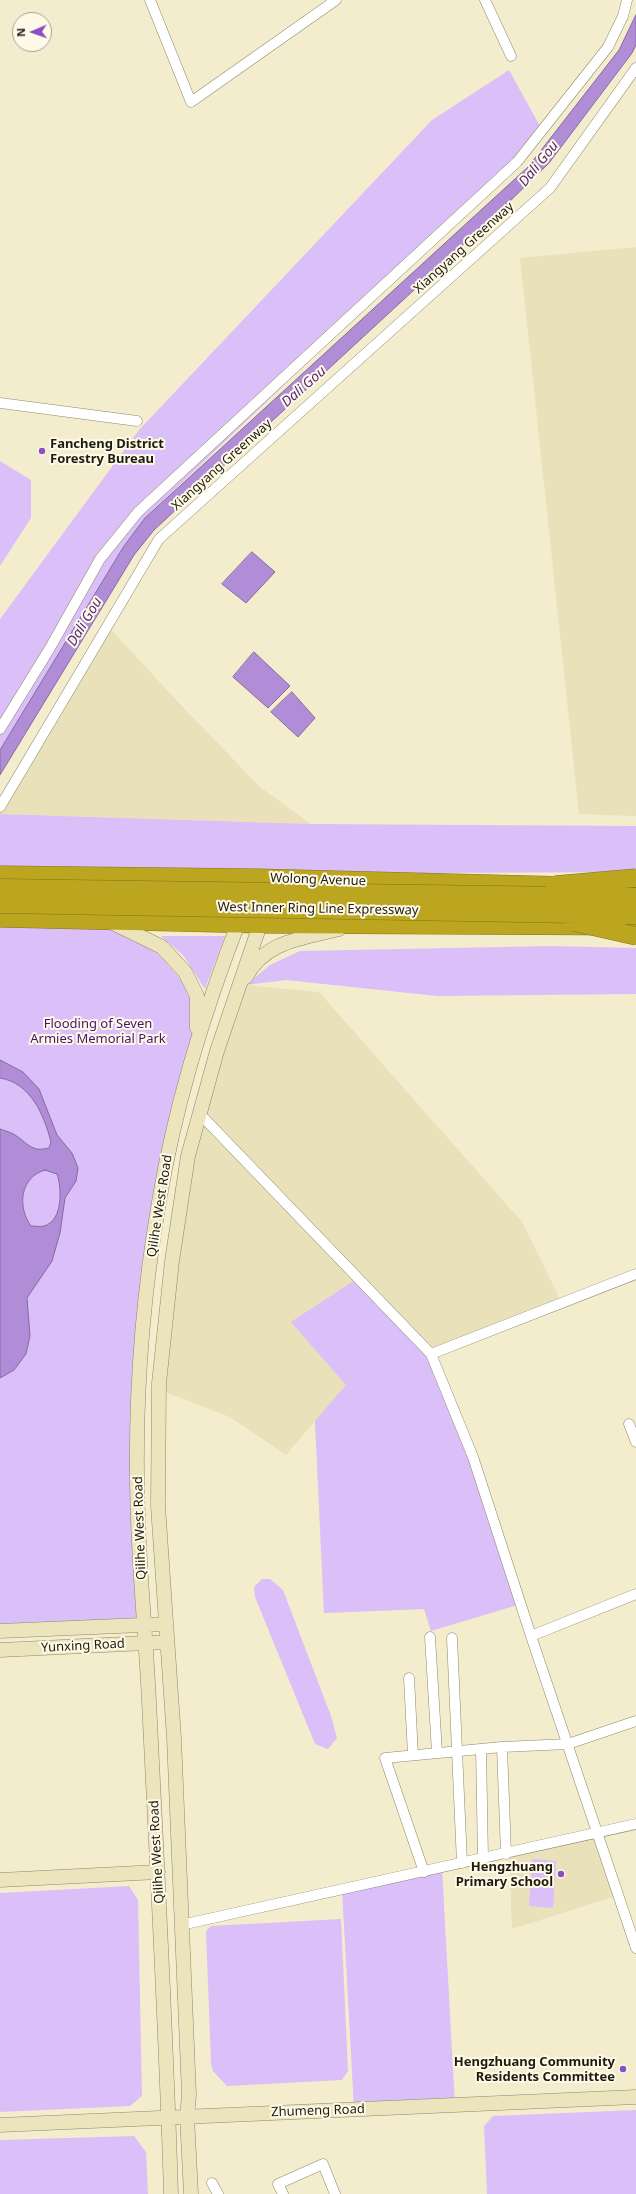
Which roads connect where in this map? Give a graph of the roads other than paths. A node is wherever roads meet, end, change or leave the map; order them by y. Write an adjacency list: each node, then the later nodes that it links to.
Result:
1 (150, 0): 2 (street)
2 (336, 0)
3 (485, 0): 5 (street)
4 (627, 0): 9 (street)
5 (511, 56)
6 (636, 68): 10 (street, Xiangyang Greenway)
7 (0, 403): 8 (street)
8 (136, 421)
9 (0, 729)
10 (0, 807)
11 (0, 875): 12 (highway, Wolong Avenue)
12 (256, 878): 14 (highway, Wolong Avenue); 24 (street, Qilihe West Road)
13 (636, 878): 17 (highway, bridge)
14 (275, 879): 15 (highway, Wolong Avenue); 25 (street, Qilihe West Road)
15 (636, 886)
16 (0, 888): 17 (highway, West Inner Ring Line Expressway, bridge)
17 (470, 894): 18 (highway, West Inner Ring Line Expressway, bridge)
18 (636, 897)
19 (0, 904): 20 (highway, West Inner Ring Line Expressway, bridge)
20 (538, 914): 21 (highway, West Inner Ring Line Expressway, bridge); 28 (highway, bridge)
21 (636, 915)
22 (0, 918): 23 (highway)
23 (107, 920): 24 (highway); 30 (street)
24 (238, 923): 25 (highway); 30 (street, Qilihe West Road)
25 (260, 924): 26 (highway); 29 (street, Qilihe West Road)
26 (356, 924): 27 (highway); 29 (street)
27 (636, 926)
28 (636, 936)
29 (228, 1016): 31 (street, Qilihe West Road)
30 (197, 1042): 37 (street, Qilihe West Road)
31 (199, 1113): 33 (street); 38 (street, Qilihe West Road)
32 (636, 1274): 33 (street)
33 (431, 1354): 41 (street)
34 (629, 1424): 35 (street)
35 (636, 1442)
36 (636, 1594): 41 (street)
37 (144, 1624): 38 (street, Yunxing Road); 39 (street, Yunxing Road); 44 (street, Qilihe West Road)
38 (166, 1624): 43 (street, Qilihe West Road)
39 (0, 1631)
40 (430, 1636): 52 (street)
41 (531, 1636): 48 (street)
42 (452, 1638): 51 (street)
43 (167, 1642): 44 (street, Yunxing Road); 62 (street, Qilihe West Road)
44 (146, 1643): 45 (street, Yunxing Road); 59 (street, Qilihe West Road)
45 (0, 1650)
46 (409, 1678): 53 (street)
47 (636, 1721): 48 (street)
48 (568, 1744): 49 (street); 55 (street)
49 (502, 1747): 50 (street); 56 (street)
50 (481, 1749): 51 (street); 57 (street)
51 (458, 1751): 52 (street); 58 (street)
52 (437, 1753): 53 (street)
53 (413, 1755): 60 (street)
54 (636, 1824): 55 (street)
55 (598, 1832): 56 (street); 63 (street)
56 (506, 1854): 57 (street)
57 (483, 1859): 58 (street)
58 (462, 1863): 60 (street)
59 (158, 1872): 61 (street); 66 (street, Qilihe West Road)
60 (424, 1872): 62 (street)
61 (0, 1880)
62 (181, 1925): 65 (street, Qilihe West Road)
63 (636, 1948)
64 (636, 2097): 65 (street, Zhumeng Road)
65 (187, 2116): 66 (street, Zhumeng Road); 70 (street, Qilihe West Road)
66 (169, 2118): 67 (street, Zhumeng Road); 69 (street, Qilihe West Road)
67 (0, 2125)
68 (212, 2183): 71 (street)
69 (171, 2194)
70 (191, 2194)
71 (218, 2194)
72 (283, 2194): 73 (street)
73 (335, 2194)

